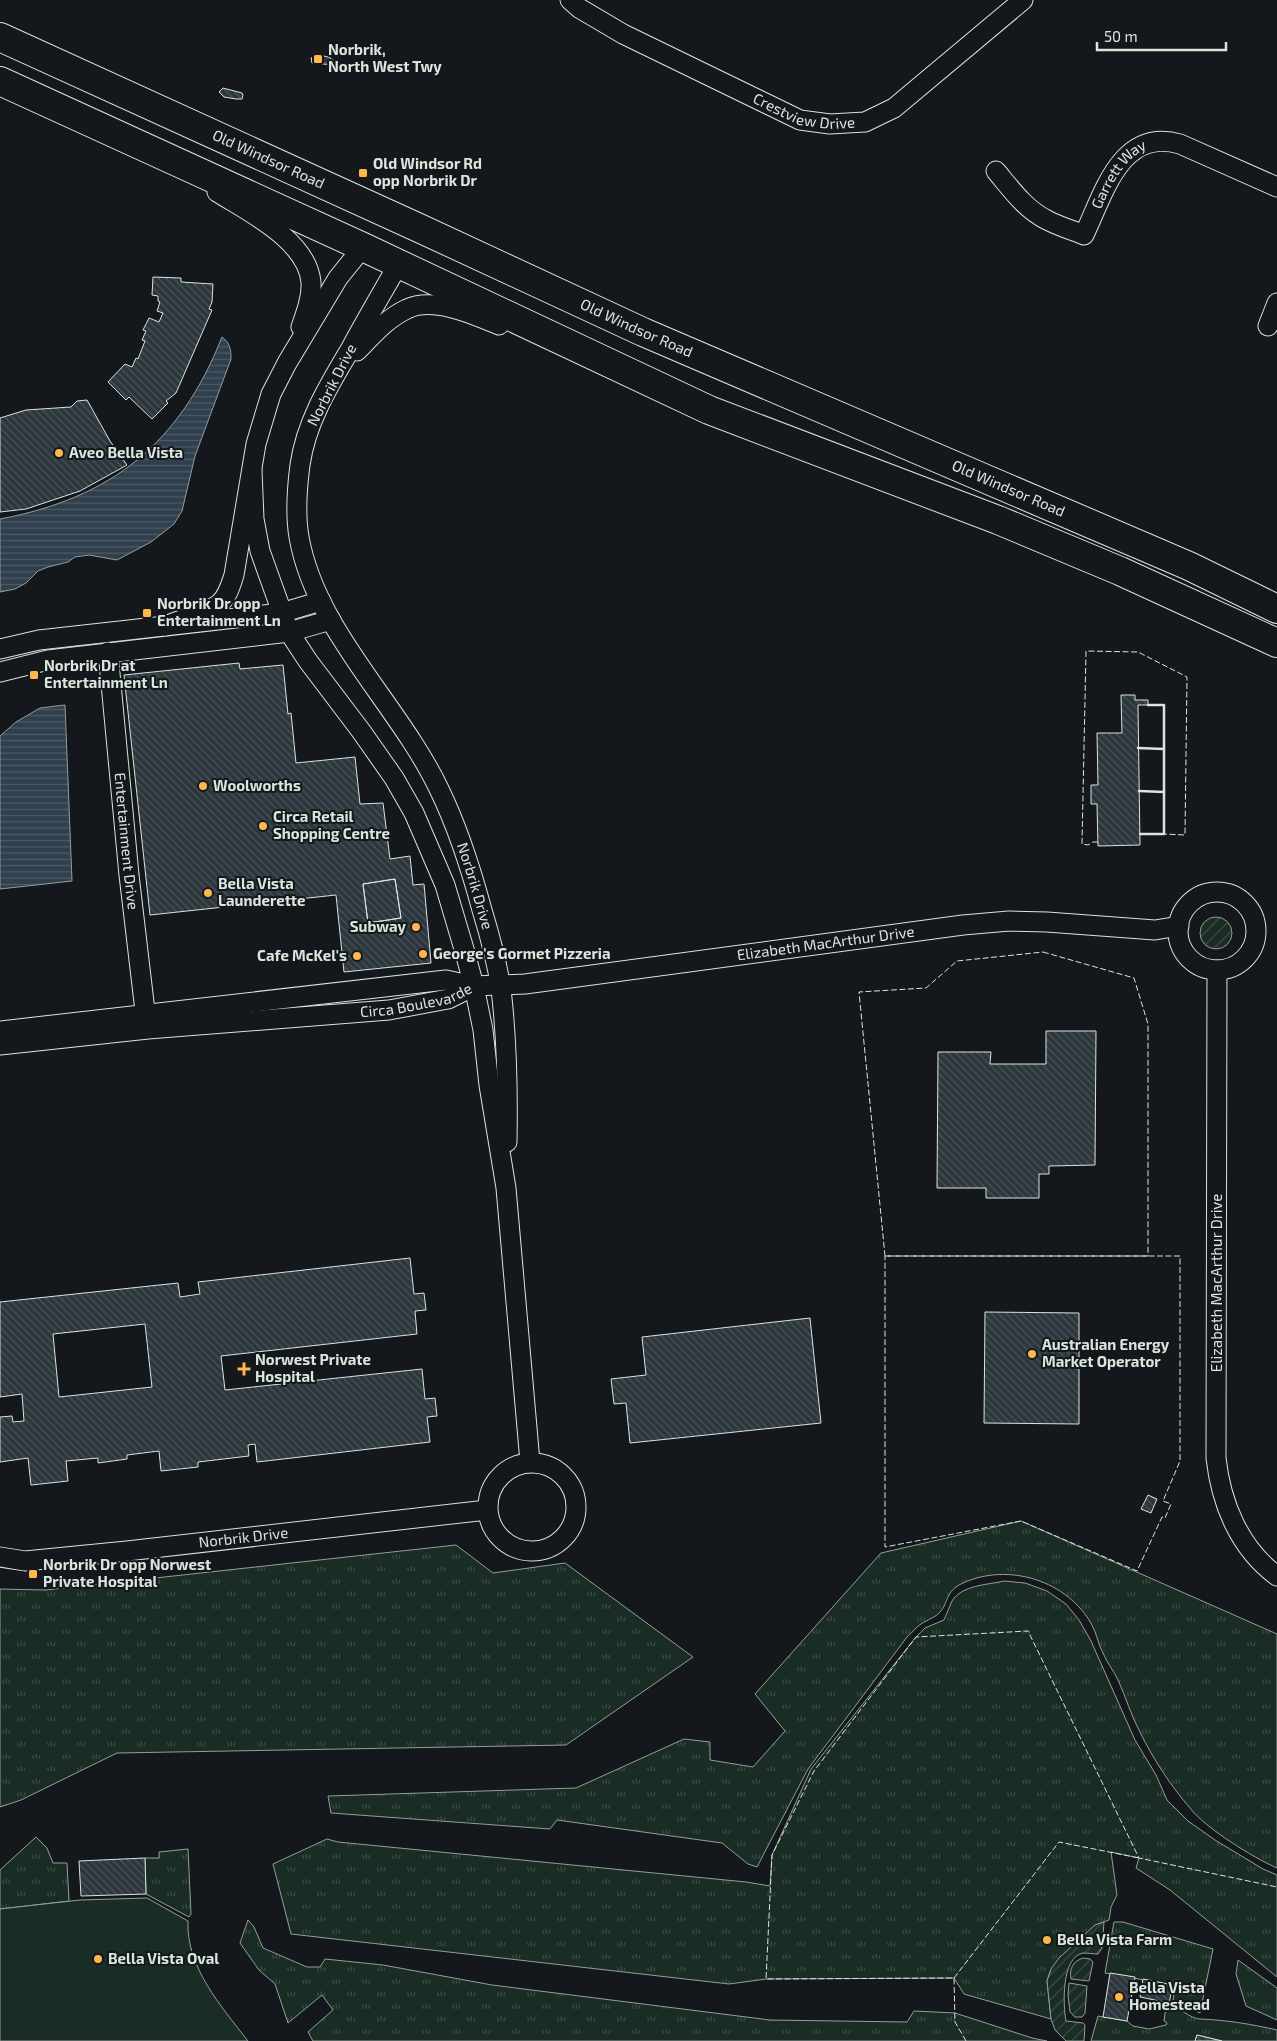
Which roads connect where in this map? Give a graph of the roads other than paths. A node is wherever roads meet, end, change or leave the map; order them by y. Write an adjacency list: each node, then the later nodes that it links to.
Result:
1 (570, 0): 2 (street, Crestview Drive)
2 (1023, 0)
3 (0, 37): 8 (highway, Old Windsor Road)
4 (0, 81): 5 (highway)
5 (143, 147): 9 (highway); 13 (street)
6 (996, 171): 7 (street, Garrett Way)
7 (1277, 187)
8 (419, 228): 9 (highway); 10 (highway); 18 (highway, Old Windsor Road)
9 (363, 247): 10 (highway); 13 (street, Norbrik Drive)
10 (398, 265): 14 (street, Norbrik Drive); 15 (highway)
11 (1277, 303): 12 (street)
12 (1268, 326)
13 (287, 363): 16 (street, Norbrik Drive)
14 (329, 385): 15 (street); 17 (street, Norbrik Drive)
15 (709, 410): 23 (highway)
16 (252, 470): 19 (street, Norbrik Drive); 21 (street, Norbrik Drive)
17 (321, 601): 19 (street, Norbrik Drive); 20 (street, Norbrik Drive)
18 (1277, 609)
19 (281, 613): 21 (street, Norbrik Drive); 22 (street, Norbrik Drive)
20 (331, 620): 22 (street); 30 (street, Norbrik Drive)
21 (166, 626): 24 (street, Norbrik Drive)
22 (289, 632): 25 (street); 29 (street, Norbrik Drive)
23 (1277, 643)
24 (0, 648)
25 (108, 652): 26 (street); 31 (street, Entertainment Drive)
26 (0, 672)
27 (1179, 926): 28 (street); 28 (street); 30 (street, Elizabeth MacArthur Drive)
28 (1217, 970): 38 (street, Elizabeth MacArthur Drive)
29 (474, 986): 30 (street, Elizabeth MacArthur Drive); 31 (street, Circa Boulevarde); 34 (street, Norbrik Drive)
30 (500, 986): 34 (street, Norbrik Drive)
31 (147, 1022): 32 (street, Circa Boulevarde); 33 (street, Circa Boulevarde)
32 (0, 1030)
33 (0, 1045)
34 (506, 1188): 35 (street, Norbrik Drive)
35 (530, 1462): 36 (street); 36 (street)
36 (487, 1510): 37 (street, Norbrik Drive)
37 (0, 1557)
38 (1277, 1576)

